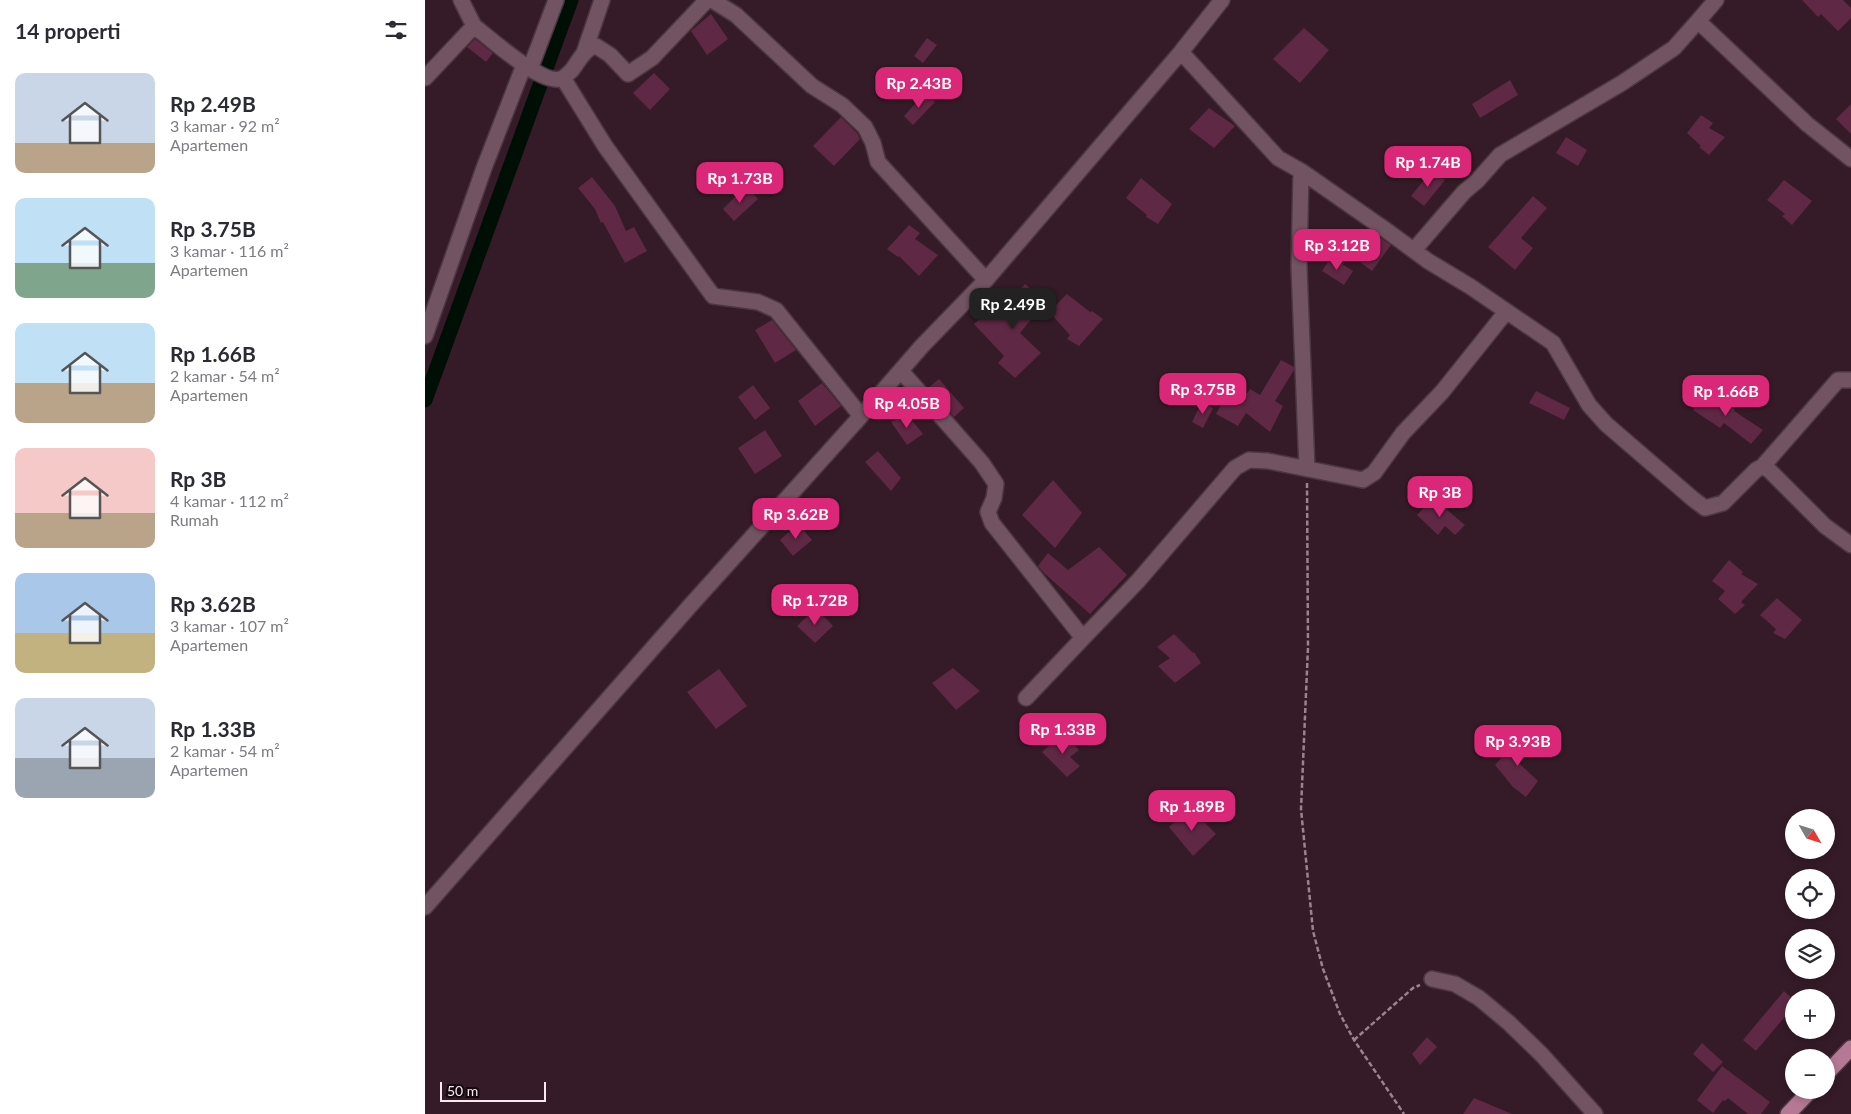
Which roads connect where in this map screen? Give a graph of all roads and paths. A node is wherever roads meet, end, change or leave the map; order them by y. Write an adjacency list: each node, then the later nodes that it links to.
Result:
1 (461, 0): 9 (street)
2 (556, 0): 12 (street)
3 (602, 0): 11 (street)
4 (707, 0): 11 (street)
5 (712, 0): 18 (street)
6 (1222, 0): 10 (street)
7 (1716, 0): 8 (street)
8 (1699, 21): 15 (street); 17 (street)
9 (474, 26): 12 (street); 13 (street)
10 (1181, 52): 16 (street); 18 (street)
11 (584, 53): 14 (street)
12 (529, 69): 14 (street); 20 (street)
13 (425, 78)
14 (559, 79): 23 (street)
15 (1851, 159)
16 (1301, 171): 17 (street); 25 (street)
17 (1414, 250): 19 (street)
18 (986, 280): 21 (street)
19 (1506, 312): 24 (street); 25 (street)
20 (425, 336)
21 (901, 371): 23 (street); 27 (street)
22 (1851, 380): 24 (street)
23 (861, 416): 29 (street)
24 (1763, 466): 26 (street)
25 (1307, 469): 27 (street); 31 (path)
26 (1851, 545)
27 (1083, 638): 28 (street)
28 (1026, 698)
29 (425, 908)
30 (1432, 979): 31 (path); 36 (street)
31 (1354, 1040): 35 (path)
32 (1851, 1048): 33 (main road)
33 (1835, 1065)
34 (1802, 1099): 37 (main road)
35 (1404, 1114)
36 (1595, 1114)
37 (1788, 1114)

